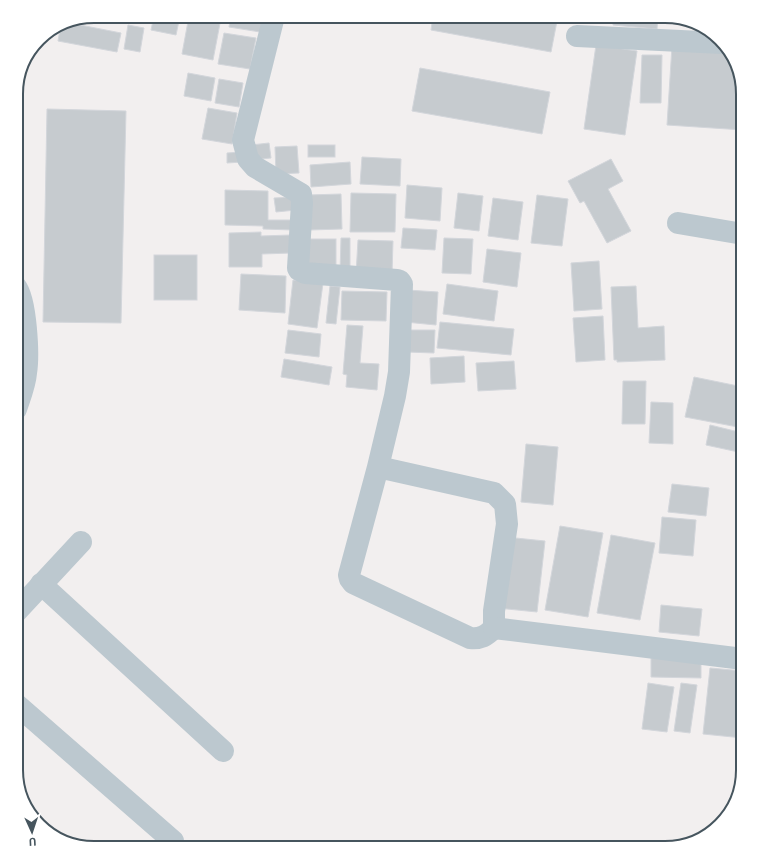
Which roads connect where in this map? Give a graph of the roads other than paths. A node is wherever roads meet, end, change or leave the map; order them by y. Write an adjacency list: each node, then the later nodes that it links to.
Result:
1 (272, 23): 8 (street)
2 (577, 36): 3 (street)
3 (713, 43)
4 (678, 223): 5 (street)
5 (736, 233)
6 (23, 310): 7 (street)
7 (23, 387)
8 (378, 467): 12 (street); 12 (street)
9 (81, 542): 10 (street)
10 (41, 584): 11 (street); 15 (street)
11 (23, 604)
12 (494, 628): 13 (street)
13 (736, 658)
14 (23, 710): 16 (street)
15 (223, 751)
16 (173, 841)

